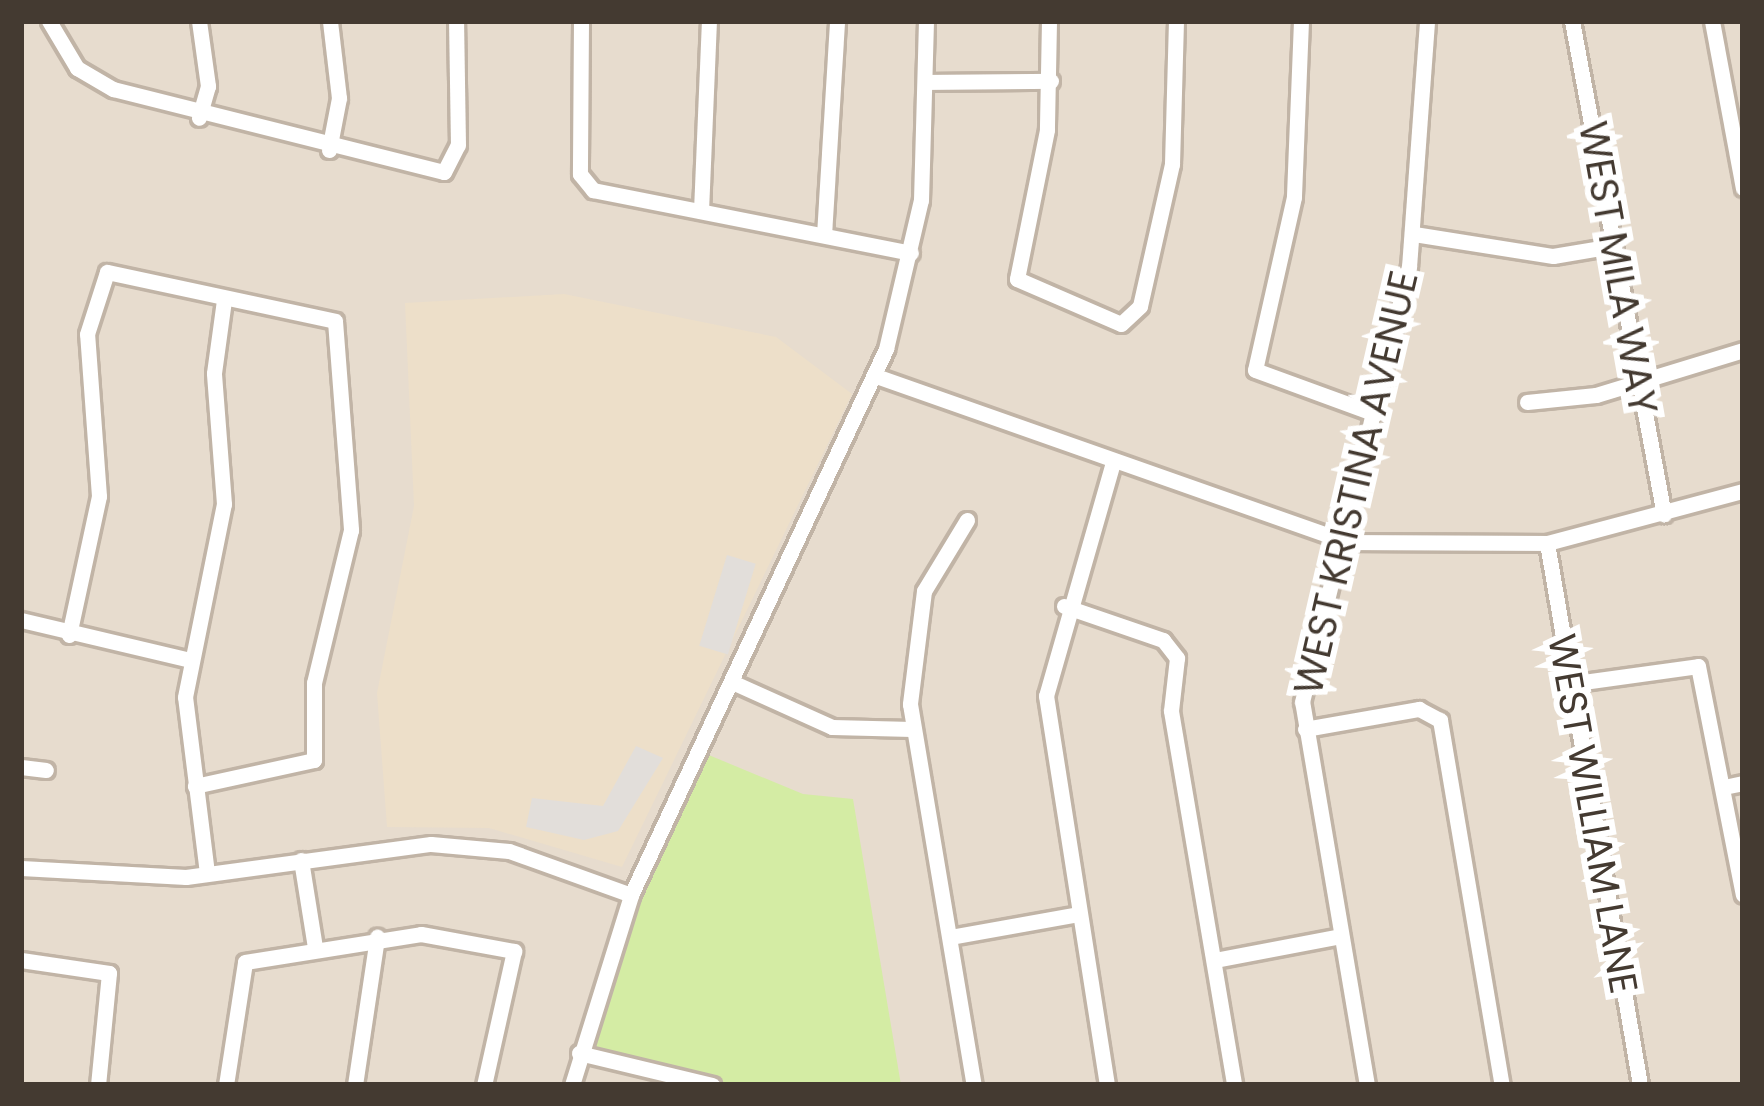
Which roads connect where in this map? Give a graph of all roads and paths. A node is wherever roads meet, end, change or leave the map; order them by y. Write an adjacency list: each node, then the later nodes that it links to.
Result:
1 (49, 21): 17 (street)
2 (199, 21): 17 (street)
3 (330, 21): 18 (street)
4 (456, 21): 18 (street)
5 (581, 21): 20 (street)
6 (709, 21): 20 (street)
7 (837, 21): 22 (street)
8 (926, 21): 16 (street)
9 (1049, 21): 15 (street)
10 (1176, 21): 15 (street)
11 (1301, 21): 30 (street)
12 (1427, 21): 21 (street, WEST KRISTINA AVENUE)
13 (1572, 21): 23 (street, WEST MILA WAY)
14 (1712, 21): 19 (street)
15 (1051, 81): 16 (street)
16 (928, 82): 24 (street)
17 (199, 118): 18 (street)
18 (329, 150)
19 (1743, 188)
20 (701, 211): 22 (street)
21 (1414, 234): 23 (street); 30 (street, WEST KRISTINA AVENUE)
22 (824, 235): 24 (street)
23 (1613, 246): 28 (street, WEST MILA WAY)
24 (911, 253): 27 (street)
25 (224, 300): 39 (street); 40 (street); 48 (street)
26 (1743, 350): 28 (street)
27 (876, 376): 31 (street); 41 (street)
28 (1637, 384): 29 (street); 33 (street, WEST MILA WAY)
29 (1527, 402)
30 (1376, 414): 35 (street, WEST KRISTINA AVENUE)
31 (1114, 462): 35 (street); 37 (street)
32 (1743, 491): 33 (street)
33 (1664, 514): 36 (street)
34 (967, 520): 43 (street)
35 (1347, 542): 36 (street); 44 (street, WEST KRISTINA AVENUE)
36 (1547, 543): 42 (street, WEST WILLIAM LANE)
37 (1064, 606): 55 (street); 61 (street)
38 (21, 620): 39 (street)
39 (69, 634): 40 (street)
40 (190, 660): 48 (street)
41 (732, 682): 43 (street); 53 (street)
42 (1569, 683): 49 (street); 74 (street, WEST WILLIAM LANE)
43 (912, 729): 58 (street)
44 (1305, 730): 56 (street, WEST KRISTINA AVENUE); 73 (street)
45 (21, 767): 46 (street)
46 (46, 770)
47 (1743, 783): 49 (street)
48 (195, 786): 52 (street)
49 (1724, 787): 54 (street)
50 (301, 860): 52 (street); 53 (street); 59 (street)
51 (21, 868): 52 (street)
52 (207, 874)
53 (631, 895): 62 (street)
54 (1743, 895)
55 (1079, 914): 58 (street); 70 (street)
56 (1341, 936): 61 (street); 72 (street, WEST KRISTINA AVENUE)
57 (376, 937): 59 (street); 66 (street); 67 (street)
58 (950, 937): 69 (street)
59 (314, 947): 65 (street)
60 (21, 960): 64 (street)
61 (1215, 960): 71 (street)
62 (579, 1053): 63 (street); 68 (street)
63 (705, 1084)
64 (98, 1085)
65 (226, 1085)
66 (355, 1085)
67 (484, 1085)
68 (572, 1085)
69 (974, 1085)
70 (1107, 1085)
71 (1234, 1085)
72 (1366, 1085)
73 (1502, 1085)
74 (1640, 1085)

